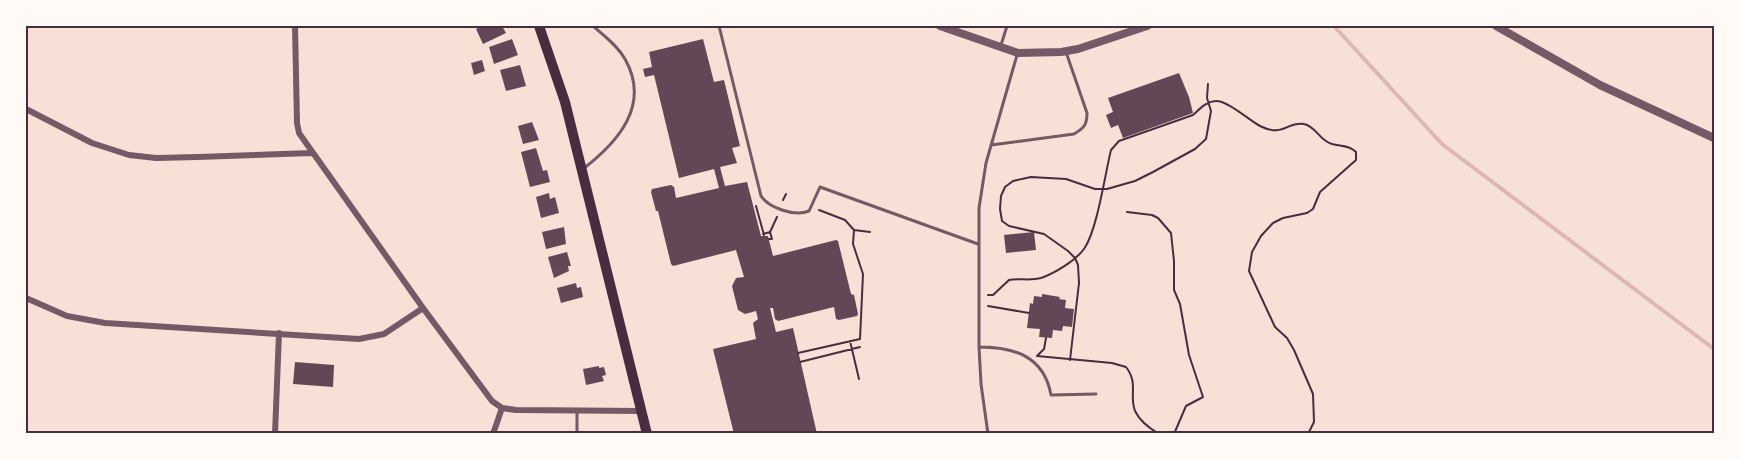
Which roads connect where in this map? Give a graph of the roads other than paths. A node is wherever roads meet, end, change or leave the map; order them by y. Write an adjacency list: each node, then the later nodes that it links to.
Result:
1 (295, 26): 15 (street)
2 (539, 26): 16 (main road)
3 (593, 26): 16 (lane)
4 (719, 26): 17 (lane)
5 (940, 26): 9 (street)
6 (1007, 26): 9 (lane)
7 (1147, 26): 10 (street)
8 (1496, 26): 13 (street)
9 (1000, 47): 11 (street)
10 (1066, 51): 11 (street); 14 (lane)
11 (1018, 53): 14 (lane)
12 (26, 109): 15 (street)
13 (1714, 138)
14 (991, 145): 17 (lane)
15 (312, 153): 19 (street)
16 (582, 170): 25 (main road)
17 (978, 244): 21 (lane)
18 (26, 298): 20 (street)
19 (423, 308): 20 (street); 23 (street)
20 (279, 333): 26 (street)
21 (979, 346): 22 (lane); 30 (lane)
22 (1096, 394)
23 (502, 408): 24 (street); 27 (street)
24 (577, 411): 25 (street); 28 (lane)
25 (642, 411): 29 (main road)
26 (275, 434)
27 (493, 434)
28 (578, 434)
29 (647, 434)
30 (988, 434)

